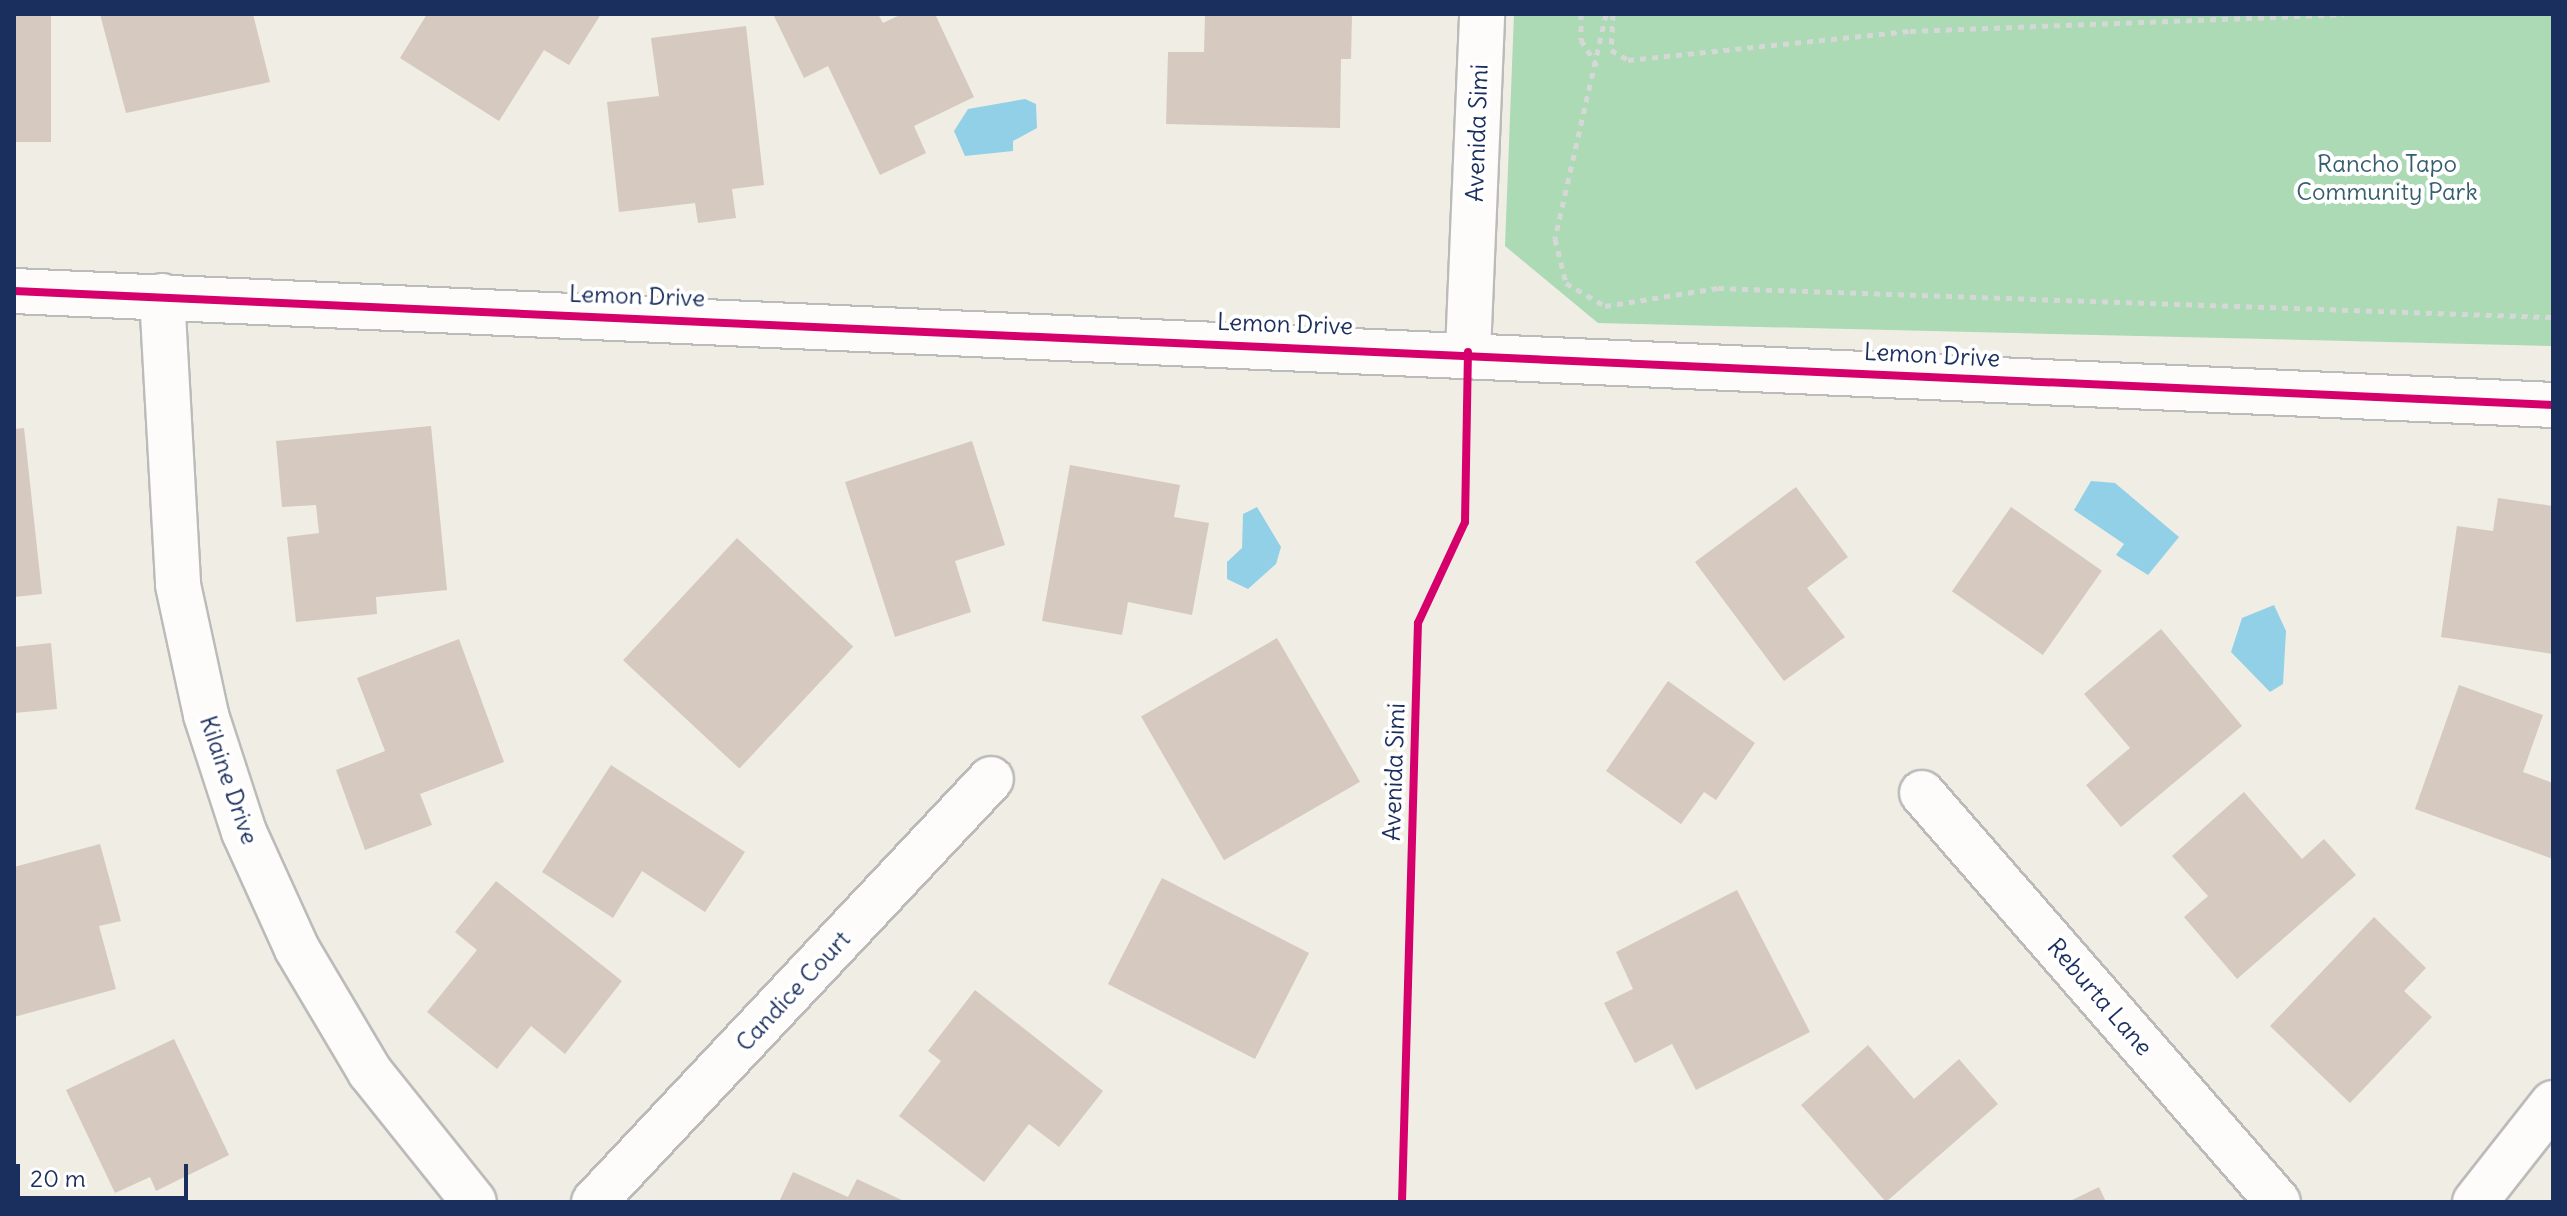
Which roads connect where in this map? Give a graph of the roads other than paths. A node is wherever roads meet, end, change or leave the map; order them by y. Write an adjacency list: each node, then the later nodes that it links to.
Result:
1 (1482, 14): 4 (street, Avenida Simi)
2 (14, 291): 3 (street, Lemon Drive)
3 (162, 296): 4 (street, Lemon Drive); 9 (street, Kilaine Drive)
4 (1468, 352): 5 (street, Lemon Drive)
5 (2553, 405)
6 (991, 779): 10 (street, Candice Court)
7 (1922, 793): 11 (street, Reburta Lane)
8 (2553, 1103): 12 (street)
9 (474, 1202)
10 (594, 1202)
11 (2278, 1202)
12 (2475, 1202)

